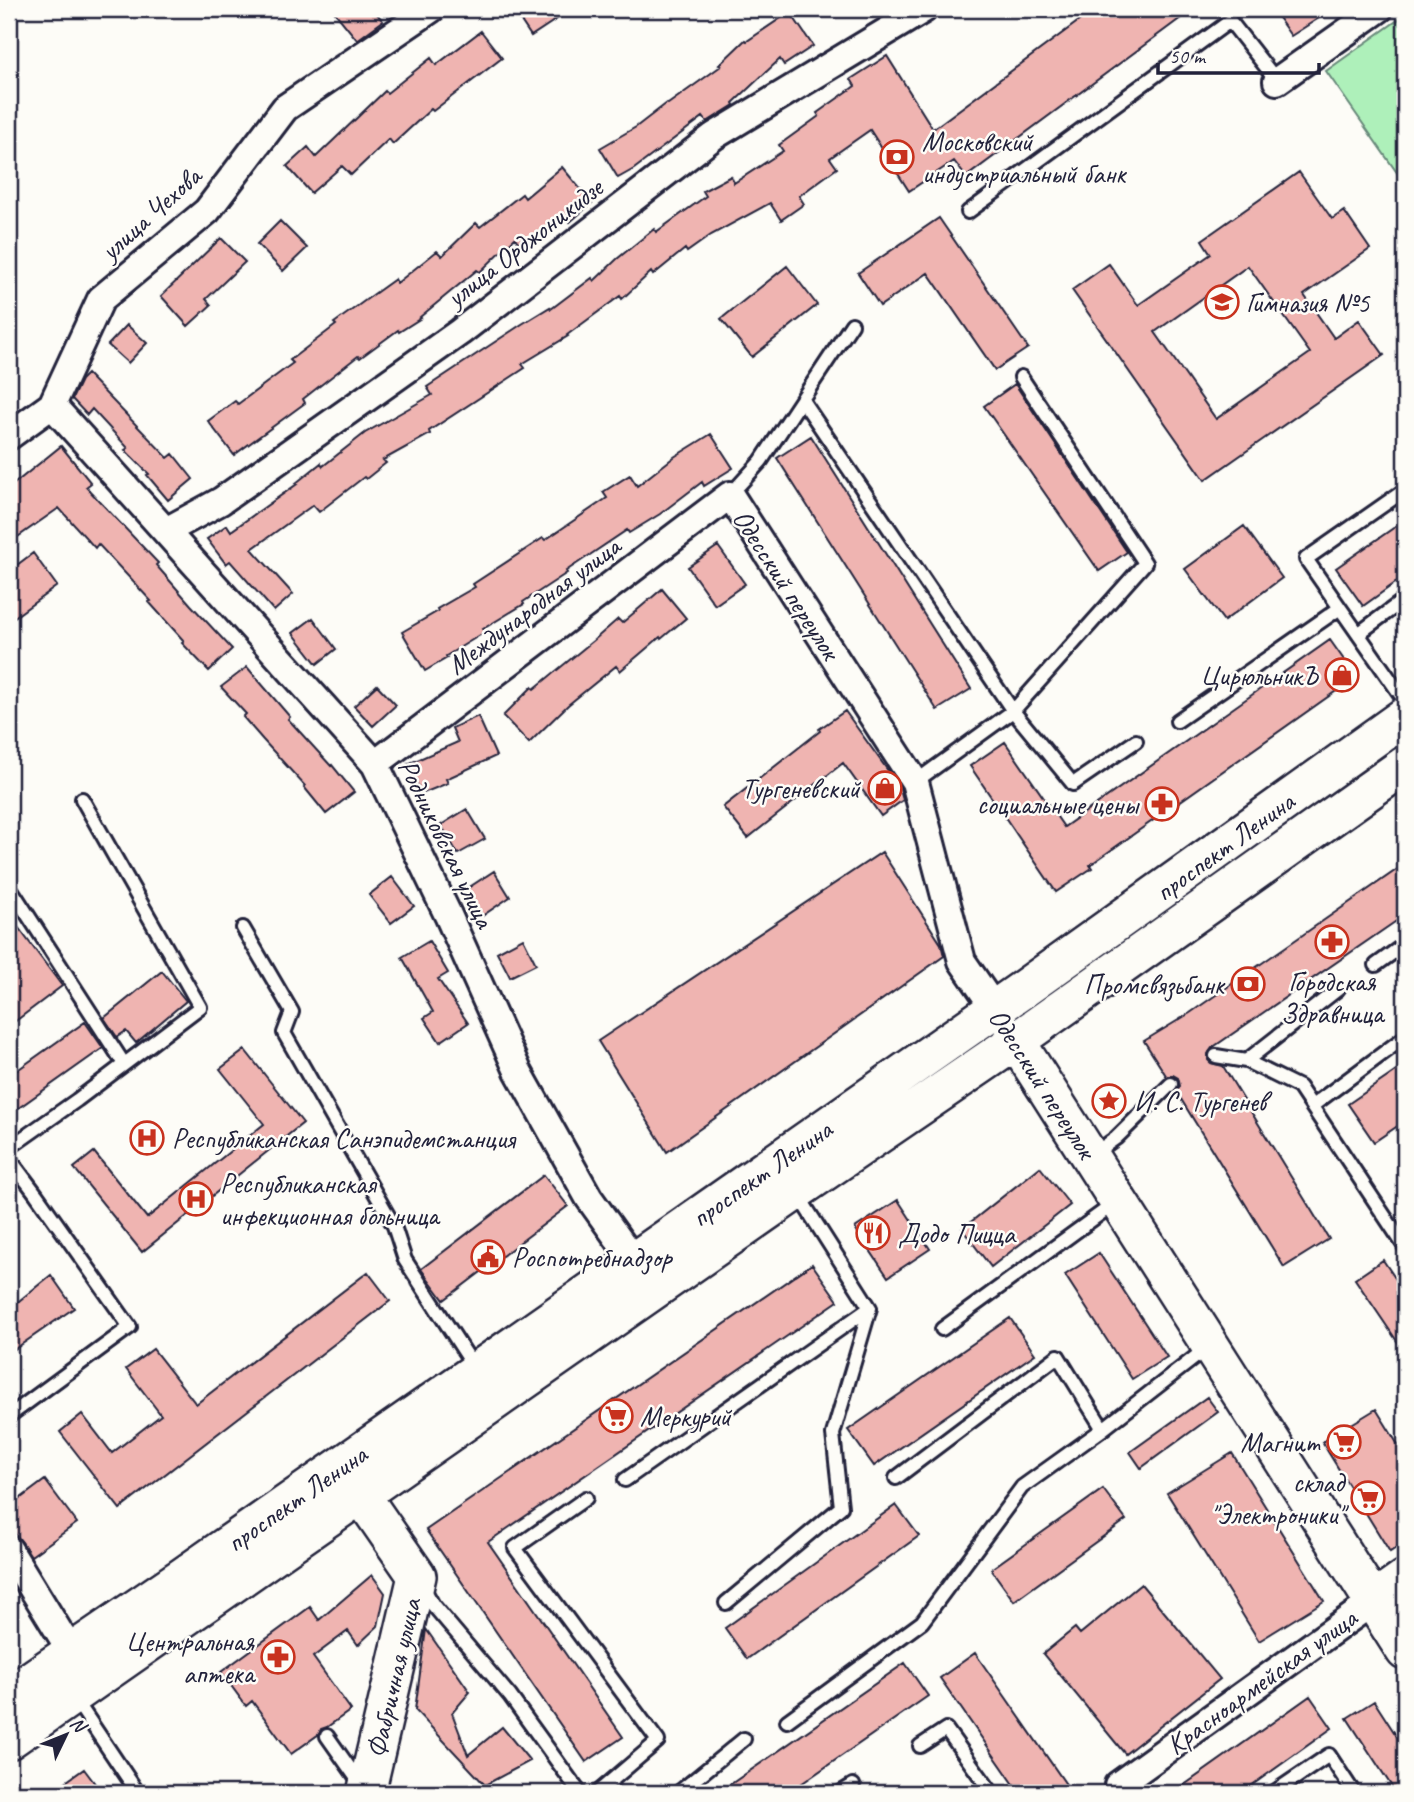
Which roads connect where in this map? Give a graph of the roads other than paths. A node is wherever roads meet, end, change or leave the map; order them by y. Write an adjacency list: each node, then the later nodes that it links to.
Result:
1 (431, 9): 9 (street, улица Чехова)
2 (924, 9): 13 (street, улица Орджоникидзе)
3 (1379, 9): 4 (street)
4 (1277, 81): 5 (lane)
5 (968, 212)
6 (852, 324): 8 (lane)
7 (1021, 377): 18 (lane)
8 (802, 400): 12 (lane); 18 (lane)
9 (52, 405): 10 (street, улица Чехова); 13 (street, Родниковская улица)
10 (9, 436)
11 (1405, 490): 15 (lane)
12 (730, 495): 22 (street, Международная улица); 24 (street, Одесский переулок)
13 (166, 531): 22 (street, Родниковская улица)
14 (1405, 599): 16 (lane)
15 (1340, 608): 16 (lane); 20 (lane)
16 (1358, 634): 17 (lane)
17 (1405, 701)
18 (1013, 711): 21 (lane); 24 (lane)
19 (1405, 716): 31 (main road, проспект Ленина)
20 (1177, 721)
21 (1136, 741)
22 (375, 764): 45 (street, Родниковская улица)
23 (1405, 765): 33 (main road, проспект Ленина)
24 (915, 782): 31 (street, Одесский переулок)
25 (82, 799): 36 (lane)
26 (9, 886): 36 (lane)
27 (243, 928): 49 (lane)
28 (1405, 944): 29 (lane)
29 (1376, 965)
30 (1338, 989): 35 (lane)
31 (994, 1009): 33 (street, Одесский переулок); 45 (main road, проспект Ленина)
32 (1405, 1037): 38 (lane)
33 (1016, 1041): 40 (main road, Одесский переулок); 42 (main road, проспект Ленина)
34 (1216, 1056): 35 (lane)
35 (1246, 1062): 38 (lane)
36 (124, 1064): 39 (lane)
37 (1171, 1083): 40 (lane)
38 (1312, 1106): 44 (lane)
39 (9, 1148)
40 (1090, 1156): 43 (main road, Одесский переулок)
41 (9, 1158): 50 (lane)
42 (796, 1191): 46 (lane); 54 (main road, проспект Ленина)
43 (1118, 1201): 47 (lane); 48 (main road, Одесский переулок)
44 (1405, 1247)
45 (634, 1261): 49 (main road, проспект Ленина)
46 (870, 1308): 53 (lane); 60 (lane)
47 (942, 1329)
48 (1210, 1346): 51 (lane); 59 (main road, Одесский переулок)
49 (477, 1371): 62 (main road, проспект Ленина)
50 (9, 1416)
51 (1103, 1429): 52 (lane); 65 (lane)
52 (896, 1478)
53 (625, 1480)
54 (361, 1495): 57 (main road, Фабричная улица); 64 (main road, проспект Ленина)
55 (586, 1498): 75 (lane)
56 (9, 1550): 62 (street)
57 (417, 1576): 73 (main road, Фабричная улица); 74 (lane)
58 (1405, 1579): 59 (main road, Красноармейская улица)
59 (1374, 1601): 61 (main road, Одесский переулок); 71 (street, Красноармейская улица)
60 (726, 1603)
61 (1405, 1651)
62 (72, 1653): 63 (main road, проспект Ленина)
63 (9, 1695)
64 (73, 1696): 68 (main road, проспект Ленина); 72 (lane)
65 (787, 1721)
66 (327, 1736): 73 (lane)
67 (744, 1739): 76 (lane)
68 (9, 1740)
69 (920, 1746): 78 (lane)
70 (853, 1784): 77 (lane)
71 (1119, 1789)
72 (137, 1793)
73 (366, 1793)
74 (580, 1793)
75 (597, 1793)
76 (678, 1793)
77 (840, 1793)
78 (992, 1793)
79 (1273, 1793): 80 (lane)
80 (1354, 1793)

